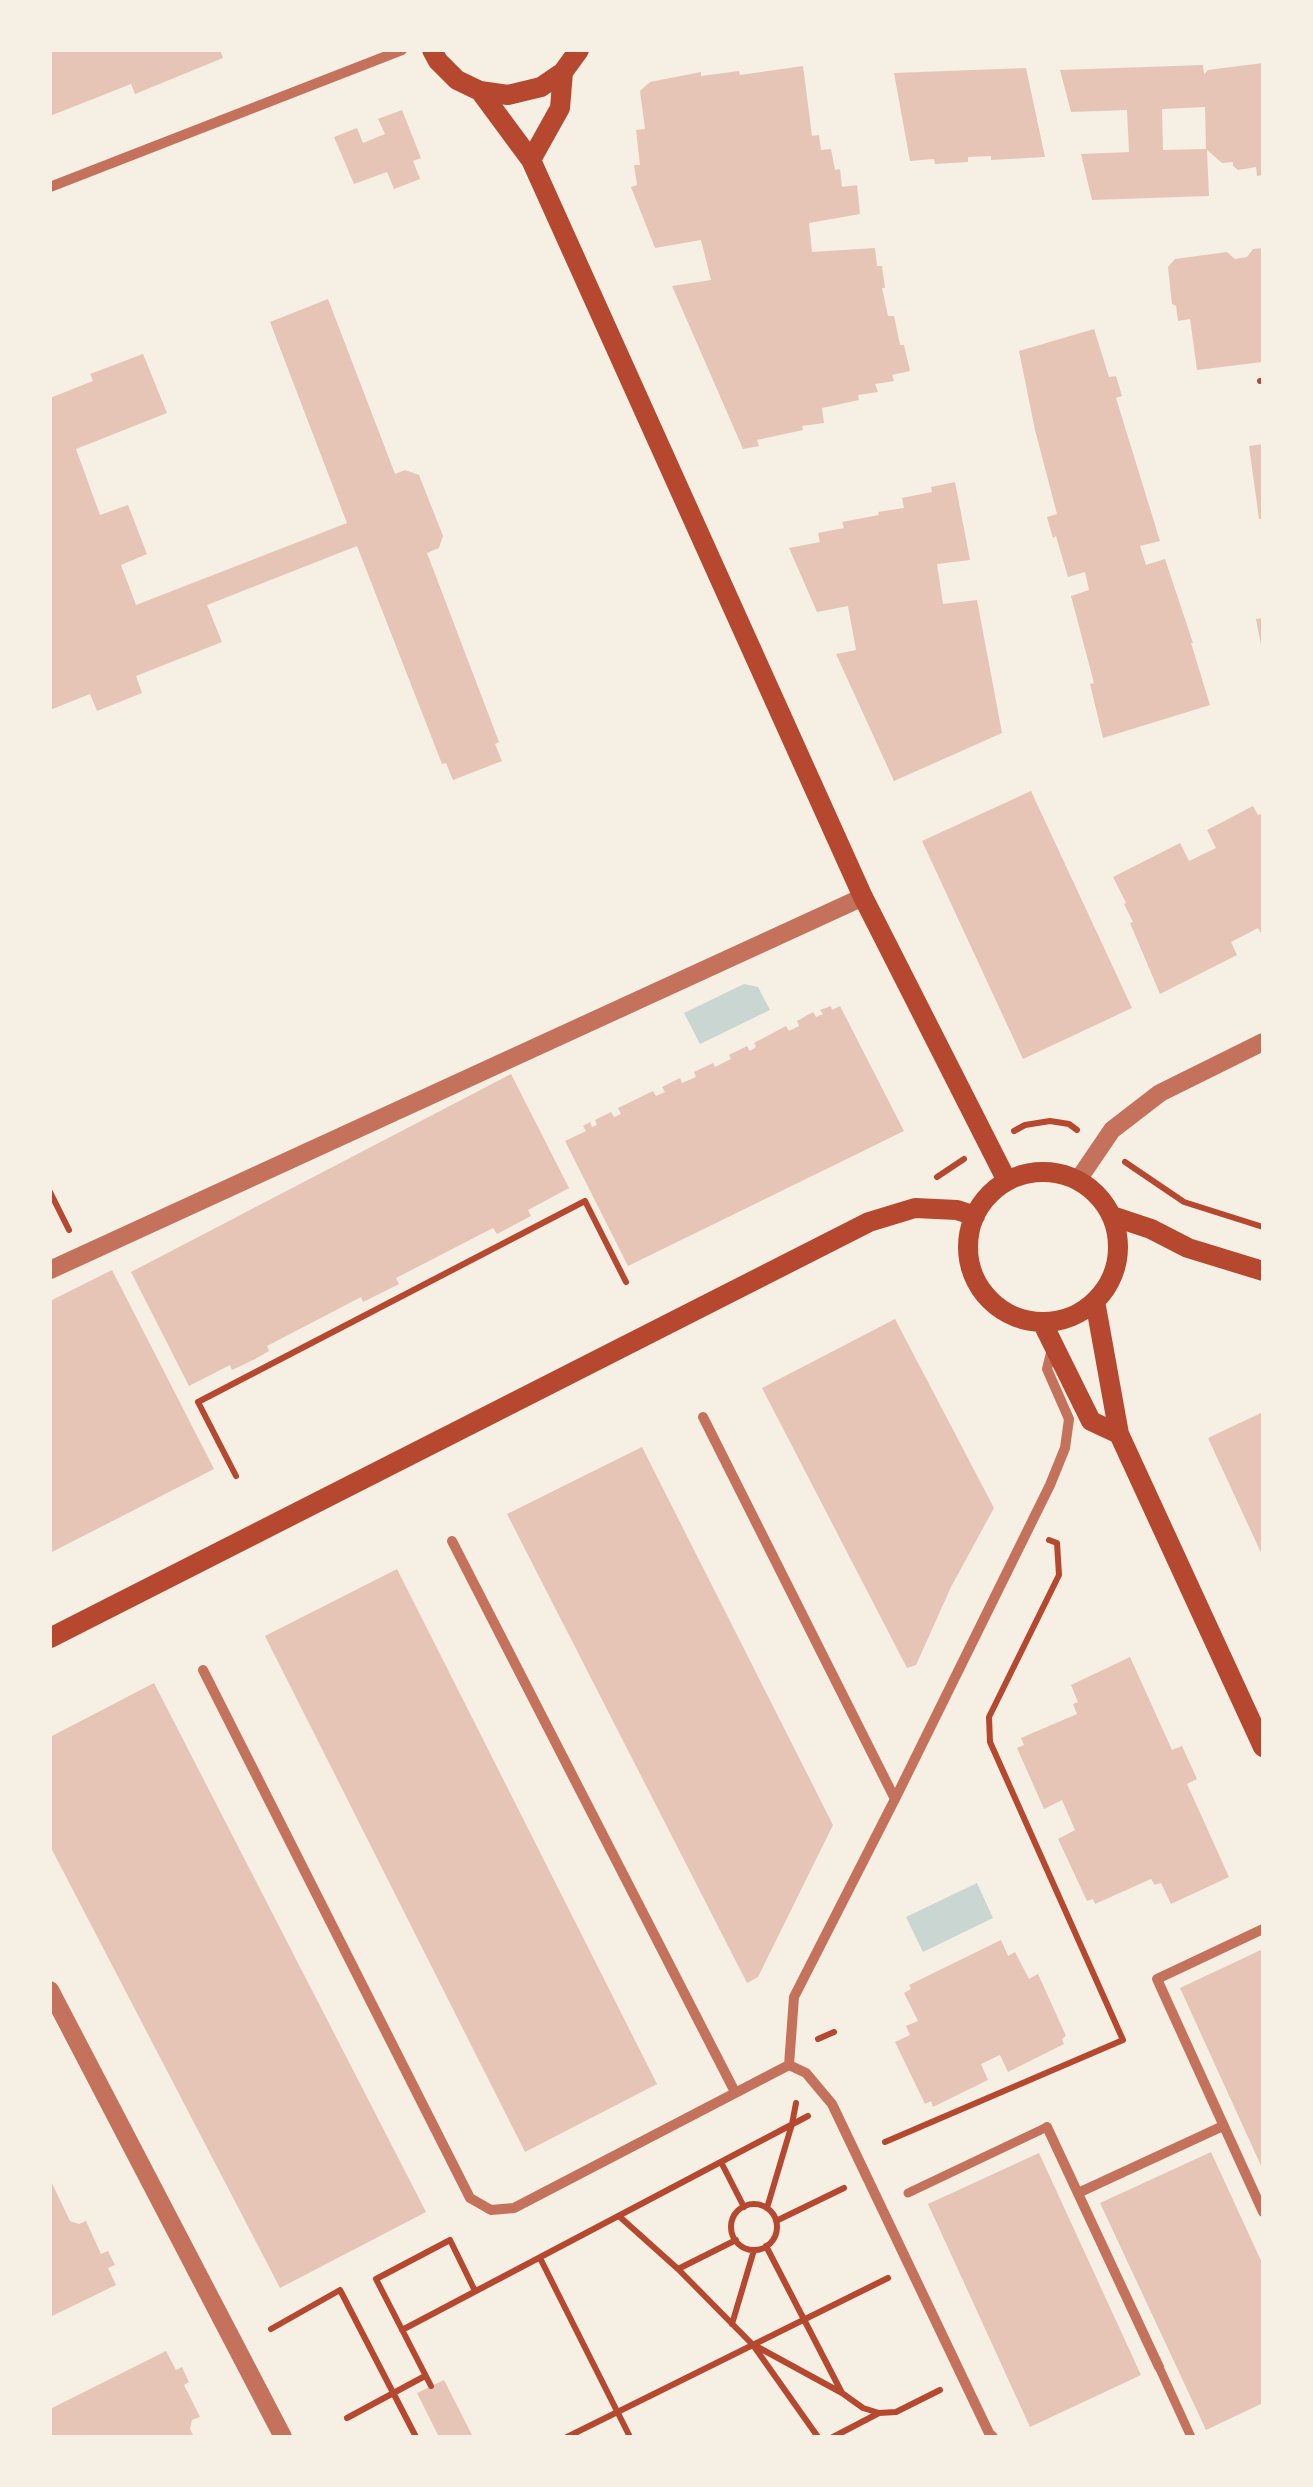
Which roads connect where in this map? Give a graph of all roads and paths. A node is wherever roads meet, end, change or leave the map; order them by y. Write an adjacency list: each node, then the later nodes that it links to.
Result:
1 (402, 50): 7 (street)
2 (432, 50): 5 (main road)
3 (580, 51): 4 (main road)
4 (564, 72): 5 (main road); 6 (main road)
5 (480, 91): 6 (main road)
6 (531, 160): 8 (main road)
7 (50, 187)
8 (863, 897): 14 (main road); 20 (street)
9 (1263, 1042): 13 (street)
10 (1069, 1124): 11 (path)
11 (1013, 1131)
12 (1143, 1174): 18 (path)
13 (1078, 1180): 14 (main road); 17 (main road)
14 (1007, 1181): 16 (main road)
15 (50, 1192): 19 (path)
16 (975, 1216): 24 (main road); 31 (main road)
17 (1112, 1216): 21 (main road); 23 (main road)
18 (1263, 1227)
19 (73, 1240)
20 (50, 1270)
21 (1263, 1271)
22 (626, 1282): 28 (path)
23 (1094, 1302): 24 (main road); 27 (main road)
24 (1042, 1322): 25 (main road)
25 (1053, 1344): 27 (main road); 34 (street)
26 (703, 1416): 34 (street)
27 (1118, 1434): 33 (main road)
28 (236, 1476)
29 (1042, 1538): 45 (path)
30 (452, 1540): 40 (street)
31 (50, 1638)
32 (203, 1670): 40 (street)
33 (1263, 1747)
34 (895, 1799): 39 (street)
35 (1263, 1928): 43 (street)
36 (50, 1990): 76 (street)
37 (834, 2032): 38 (path)
38 (817, 2039)
39 (790, 2064): 40 (street); 82 (street)
40 (735, 2092)
41 (796, 2102): 42 (path)
42 (792, 2124): 46 (path); 52 (path)
43 (1224, 2126): 48 (street); 50 (street)
44 (1047, 2127): 48 (street); 49 (street)
45 (884, 2142)
46 (721, 2162): 51 (path); 53 (path)
47 (850, 2186): 54 (path)
48 (1078, 2192): 67 (street)
49 (908, 2193)
50 (1261, 2204)
51 (744, 2207): 52 (path); 55 (path)
52 (767, 2208): 54 (path)
53 (620, 2216): 58 (path); 59 (path)
54 (776, 2221): 56 (path)
55 (736, 2240): 57 (path); 59 (path)
56 (766, 2246): 57 (path); 62 (path)
57 (754, 2250): 63 (path)
58 (540, 2258): 61 (path); 73 (path)
59 (678, 2269): 63 (path)
60 (894, 2275): 62 (path)
61 (476, 2292): 65 (path); 65 (path)
62 (804, 2320): 66 (path); 72 (path)
63 (732, 2324): 66 (path)
64 (271, 2329): 71 (path)
65 (402, 2330): 68 (path)
66 (753, 2345): 72 (path); 73 (path); 80 (path)
67 (1159, 2367): 83 (street)
68 (426, 2376): 69 (path); 71 (path)
69 (431, 2386)
70 (946, 2388): 74 (path)
71 (394, 2393): 75 (path); 77 (path)
72 (842, 2393): 74 (path)
73 (618, 2412): 78 (path); 79 (path)
74 (879, 2413): 81 (path)
75 (347, 2418)
76 (283, 2437)
77 (416, 2437)
78 (567, 2437)
79 (630, 2437)
80 (818, 2437)
81 (832, 2437)
82 (993, 2437)
83 (1191, 2437)

